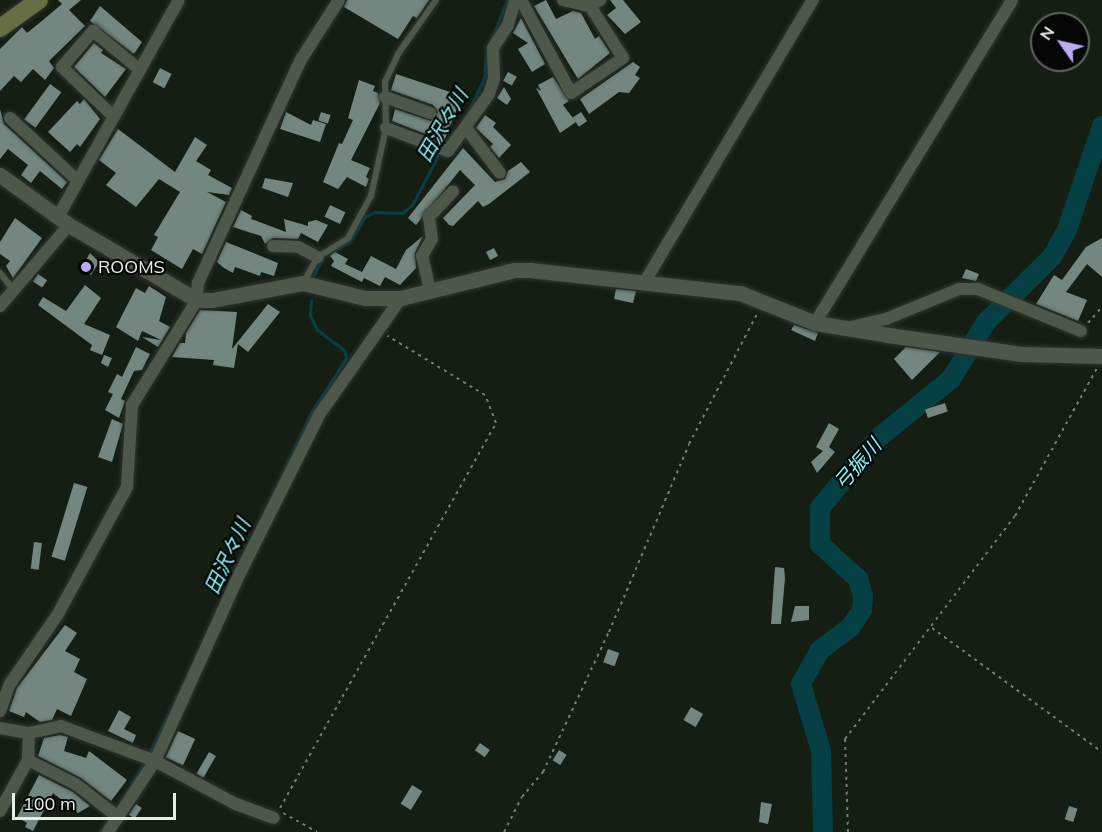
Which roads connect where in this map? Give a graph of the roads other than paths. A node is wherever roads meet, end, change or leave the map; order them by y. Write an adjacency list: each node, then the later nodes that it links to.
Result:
1 (39, 0): 11 (main road)
2 (179, 0): 12 (street)
3 (339, 0): 32 (street)
4 (436, 0): 13 (lane)
5 (515, 0): 18 (street)
6 (521, 0): 10 (street)
7 (563, 0): 10 (street)
8 (813, 0): 28 (street)
9 (1012, 0): 34 (street)
10 (595, 3)
11 (0, 28)
12 (140, 70): 15 (street); 15 (street)
13 (385, 97): 14 (street); 17 (lane)
14 (430, 113)
15 (114, 117): 21 (street)
16 (10, 118): 21 (street)
17 (386, 128): 18 (street); 25 (lane)
18 (466, 128): 19 (street)
19 (500, 173)
20 (0, 176): 23 (street)
21 (77, 180): 23 (street)
22 (453, 191): 30 (street)
23 (64, 221): 29 (street); 32 (street)
24 (273, 246): 25 (street)
25 (318, 257): 27 (lane)
26 (0, 273): 29 (lane)
27 (303, 283): 31 (street); 32 (street)
28 (644, 283): 30 (street); 34 (street)
29 (14, 290): 33 (street)
30 (430, 290): 31 (street)
31 (400, 297): 42 (street)
32 (196, 300): 38 (street)
33 (0, 306)
34 (814, 323): 35 (street)
35 (848, 328): 36 (street); 37 (street)
36 (1081, 331)
37 (1102, 357)
38 (0, 711)
39 (0, 728): 40 (street)
40 (29, 734): 41 (street); 42 (street)
41 (28, 760): 43 (street); 44 (street)
42 (154, 761): 44 (street); 45 (street)
43 (0, 811)
44 (114, 814): 46 (street)
45 (274, 818)
46 (108, 832)

